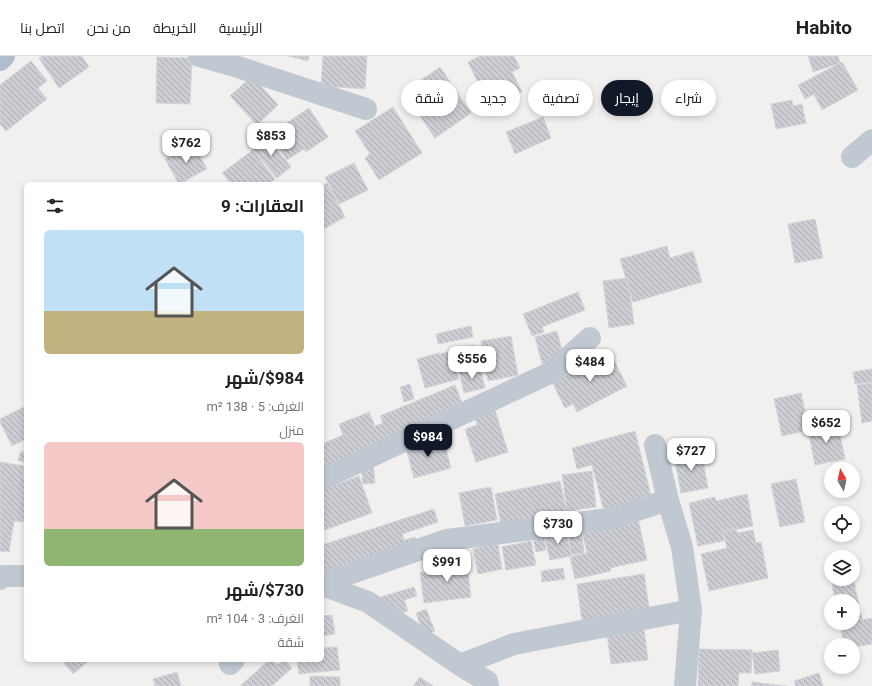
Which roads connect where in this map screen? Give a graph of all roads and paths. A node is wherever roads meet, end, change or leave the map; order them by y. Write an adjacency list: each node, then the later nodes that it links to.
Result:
1 (4, 56): 3 (main road)
2 (199, 56): 4 (street)
3 (0, 60)
4 (366, 109)
5 (872, 140): 6 (street)
6 (852, 157)
7 (590, 338): 9 (street)
8 (655, 445): 10 (street)
9 (324, 478)
10 (668, 500): 13 (street); 15 (street)
11 (24, 576): 12 (street)
12 (0, 578)
13 (324, 583)
14 (324, 585): 16 (street)
15 (691, 610): 16 (street); 18 (street)
16 (460, 665): 17 (street)
17 (488, 686)
18 (685, 686)

